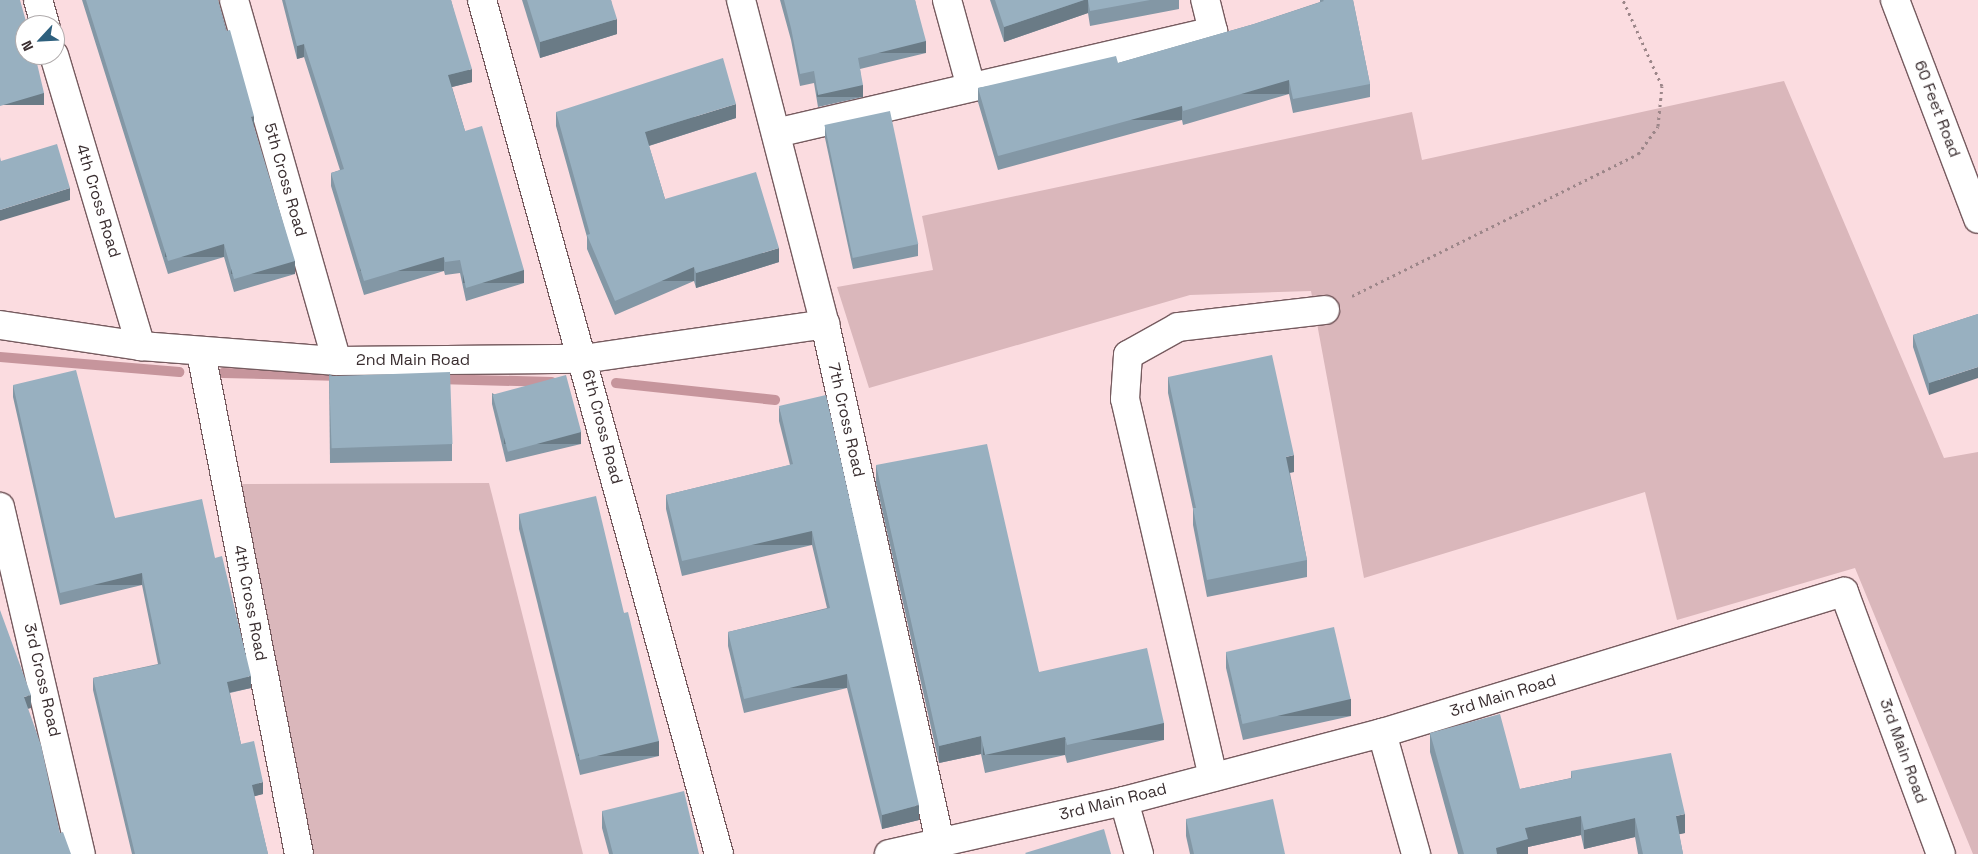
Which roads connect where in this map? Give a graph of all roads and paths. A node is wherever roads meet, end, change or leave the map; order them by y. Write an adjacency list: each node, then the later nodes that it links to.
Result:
1 (38, 0): 9 (street)
2 (234, 0): 20 (street, 5th Cross Road)
3 (482, 0): 19 (street, 6th Cross Road)
4 (740, 0): 12 (street, 7th Cross Road)
5 (947, 0): 11 (street)
6 (1205, 0): 11 (street)
7 (1623, 0): 14 (path)
8 (1895, 0): 13 (street, 60 Feet Road)
9 (42, 15)
10 (57, 65): 17 (street, 4th Cross Road)
11 (971, 88): 12 (street)
12 (776, 133): 15 (street, 7th Cross Road)
13 (1978, 218)
14 (1325, 310): 23 (street)
15 (825, 324): 19 (street, 2nd Main Road); 25 (street, 7th Cross Road)
16 (0, 325): 17 (street, 2nd Main Road)
17 (141, 346): 18 (street, 2nd Main Road)
18 (201, 353): 20 (street, 2nd Main Road); 27 (street, 4th Cross Road)
19 (584, 359): 20 (street, 2nd Main Road); 28 (street, 6th Cross Road)
20 (337, 360)
21 (0, 507): 26 (street, 3rd Cross Road)
22 (1382, 733): 23 (street, 3rd Main Road); 31 (street); 32 (street, 3rd Main Road)
23 (1213, 777): 24 (street, 3rd Main Road)
24 (1124, 801): 25 (street, 3rd Main Road); 30 (street)
25 (940, 842): 29 (street, 3rd Main Road)
26 (81, 854)
27 (299, 854)
28 (719, 854)
29 (889, 854)
30 (1139, 854)
31 (1416, 854)
32 (1941, 854)

